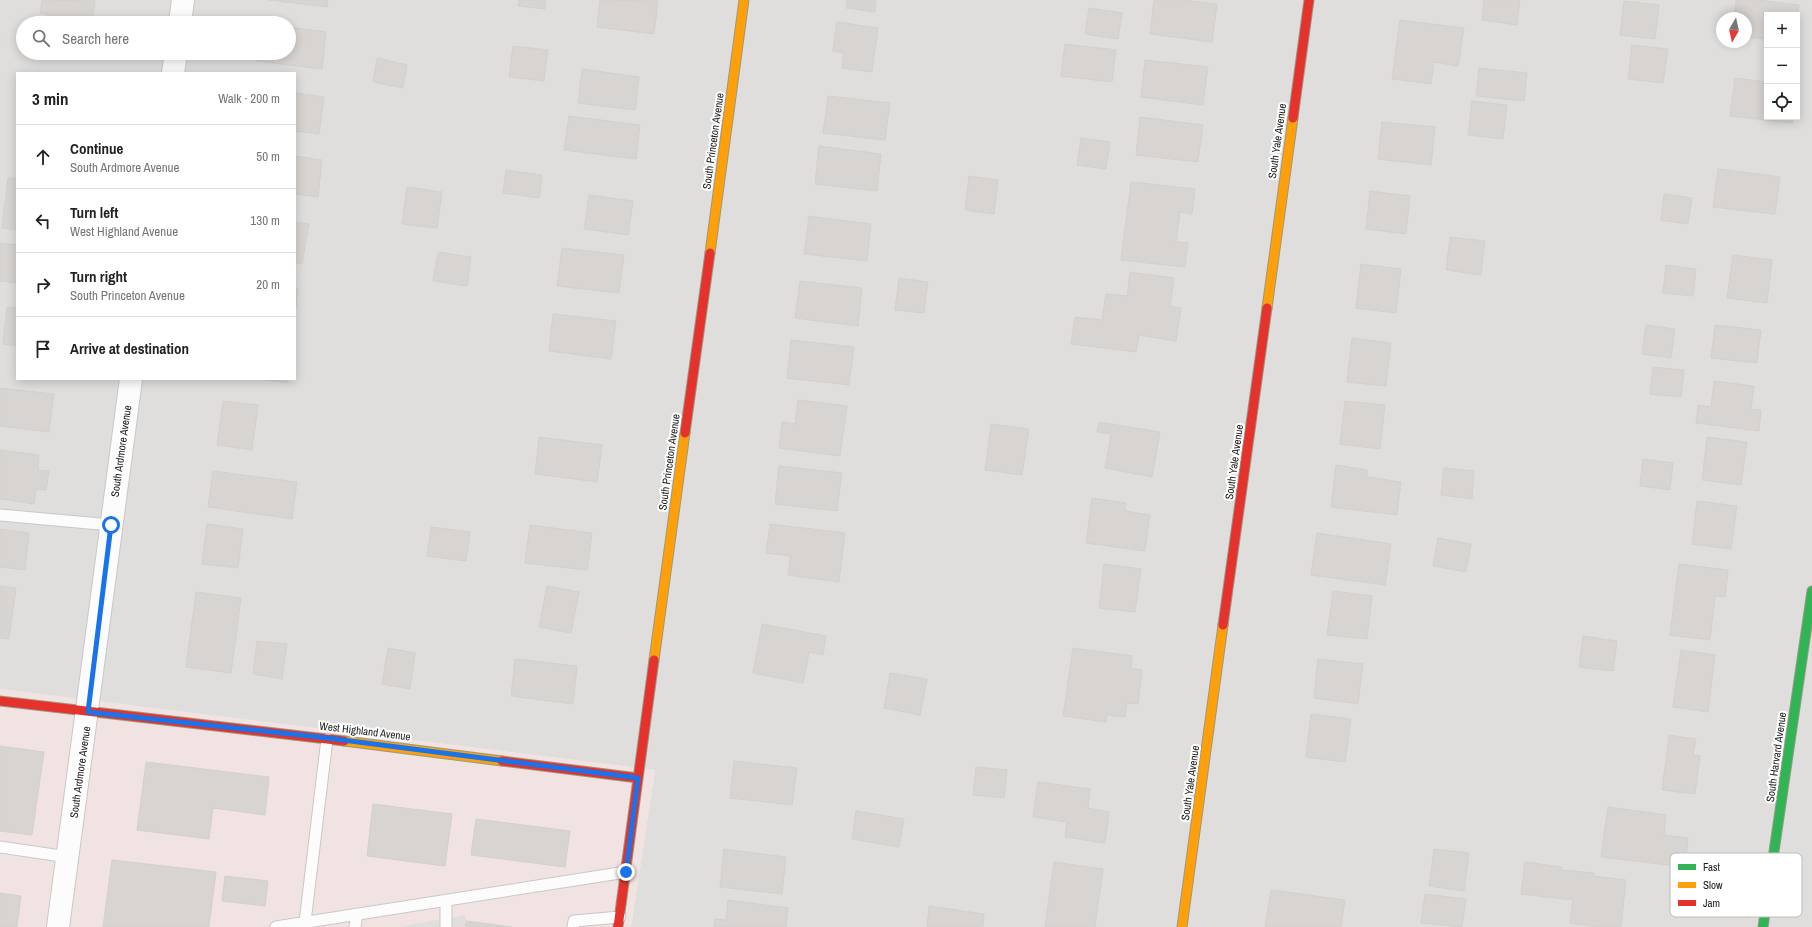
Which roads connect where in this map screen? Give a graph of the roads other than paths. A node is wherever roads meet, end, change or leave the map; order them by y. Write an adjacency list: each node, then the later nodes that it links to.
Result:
1 (184, 0): 4 (street)
2 (744, 0): 14 (street, South Princeton Avenue)
3 (1309, 0): 29 (street, South Yale Avenue)
4 (181, 16)
5 (175, 60): 6 (street)
6 (173, 72)
7 (131, 380): 9 (street, South Ardmore Avenue)
8 (0, 515): 9 (lane)
9 (111, 525): 12 (street, South Ardmore Avenue)
10 (1812, 590): 16 (street, South Harvard Avenue)
11 (0, 701): 12 (street, West Highland Avenue)
12 (88, 712): 13 (street, West Highland Avenue); 17 (street, South Ardmore Avenue)
13 (327, 738): 14 (street, West Highland Avenue); 22 (lane)
14 (638, 778): 18 (street, South Princeton Avenue)
15 (0, 847): 17 (lane)
16 (1774, 853)
17 (68, 857): 24 (street, South Ardmore Avenue)
18 (626, 872): 19 (lane); 23 (street, South Princeton Avenue)
19 (446, 900): 20 (lane); 27 (lane)
20 (357, 914): 22 (lane); 26 (lane)
21 (1764, 917): 30 (street, South Harvard Avenue)
22 (306, 922): 25 (lane)
23 (619, 922): 28 (lane)
24 (58, 927)
25 (276, 927)
26 (356, 927)
27 (446, 927)
28 (573, 927)
29 (1182, 927)
30 (1763, 927)

